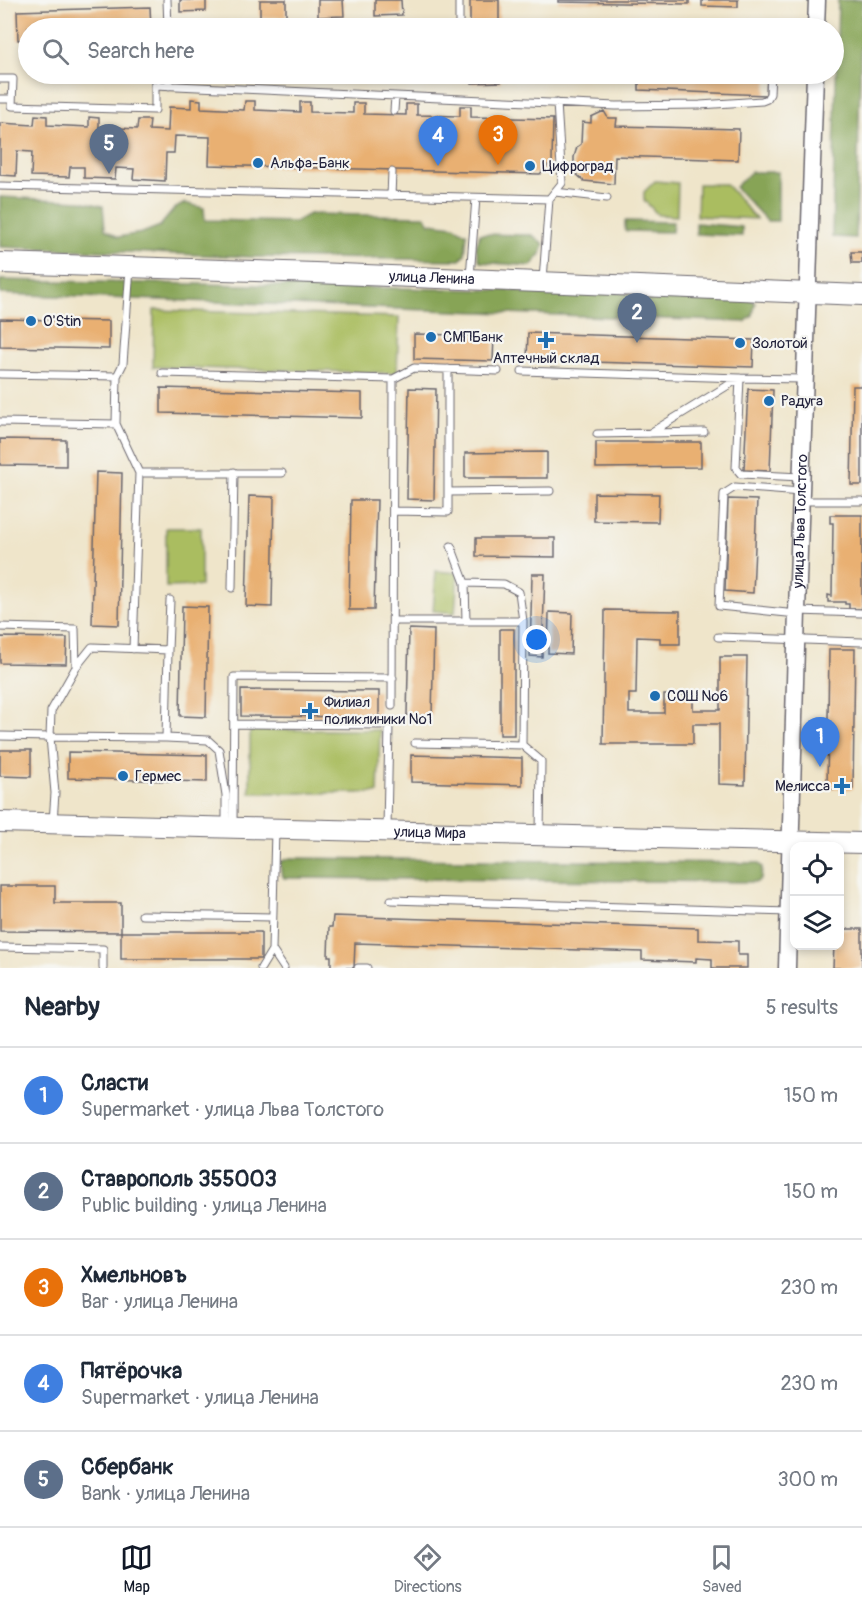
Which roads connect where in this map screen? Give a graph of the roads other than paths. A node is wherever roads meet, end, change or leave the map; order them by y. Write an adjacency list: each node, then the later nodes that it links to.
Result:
1 (166, 0): 4 (lane)
2 (459, 0): 5 (lane)
3 (817, 0): 6 (street)
4 (167, 18)
5 (459, 18)
6 (816, 18)
7 (0, 79): 13 (lane)
8 (770, 84): 14 (lane)
9 (815, 84): 27 (street, улица Льва Толстого)
10 (169, 86): 11 (lane); 13 (lane)
11 (395, 96): 14 (lane); 15 (lane)
12 (0, 99): 13 (lane)
13 (12, 99)
14 (557, 103): 18 (lane)
15 (394, 111)
16 (392, 172): 19 (lane)
17 (0, 186): 19 (lane)
18 (555, 192): 21 (lane); 22 (lane)
19 (391, 196): 20 (lane)
20 (476, 198): 22 (lane); 25 (lane)
21 (607, 198)
22 (549, 200): 26 (lane)
23 (0, 263): 24 (main road, улица Ленина)
24 (130, 268): 25 (main road, улица Ленина); 34 (lane)
25 (470, 279): 26 (main road, улица Ленина)
26 (543, 282): 27 (main road, улица Ленина)
27 (807, 293): 28 (main road, улица Ленина); 37 (street, улица Льва Толстого)
28 (862, 295)
29 (448, 369): 30 (lane); 36 (lane); 48 (lane)
30 (498, 370)
31 (522, 371): 35 (lane)
32 (162, 373): 36 (lane)
33 (0, 374): 34 (lane)
34 (117, 376): 39 (lane)
35 (740, 378): 37 (lane); 41 (lane); 46 (lane)
36 (393, 379): 50 (lane)
37 (804, 379): 46 (street, улица Льва Толстого)
38 (0, 422): 39 (lane)
39 (116, 424): 44 (lane)
40 (704, 432): 41 (lane)
41 (650, 433): 42 (lane)
42 (597, 434)
43 (234, 472): 44 (lane); 45 (lane); 53 (lane)
44 (139, 473): 64 (lane)
45 (282, 473)
46 (801, 490): 49 (lane); 55 (street, улица Льва Толстого); 55 (lane)
47 (550, 491): 48 (lane)
48 (448, 492): 50 (lane)
49 (862, 501)
50 (393, 511): 57 (lane)
51 (451, 546): 52 (lane)
52 (465, 583): 58 (lane); 59 (lane)
53 (232, 588)
54 (170, 600): 65 (lane)
55 (797, 613): 56 (lane); 62 (street, улица Льва Толстого)
56 (862, 613)
57 (393, 621): 58 (lane); 67 (lane)
58 (466, 621): 59 (lane)
59 (523, 621): 74 (lane)
60 (0, 627): 66 (lane)
61 (718, 637): 62 (lane)
62 (796, 640): 63 (lane); 81 (street, улица Льва Толстого)
63 (862, 642)
64 (133, 649): 65 (lane); 66 (lane)
65 (168, 650): 72 (lane)
66 (76, 667): 71 (lane)
67 (393, 678): 68 (lane); 69 (lane)
68 (392, 706)
69 (234, 724): 77 (lane); 79 (lane)
70 (0, 736): 71 (lane)
71 (50, 737): 72 (lane); 76 (lane)
72 (166, 738): 77 (lane)
73 (415, 743): 74 (lane)
74 (522, 746): 80 (lane)
75 (0, 822): 76 (main road, улица Мира)
76 (53, 823): 77 (main road, улица Мира)
77 (229, 826): 78 (main road, улица Мира)
78 (275, 827): 79 (main road, улица Мира); 87 (lane)
79 (387, 831): 80 (main road, улица Мира)
80 (540, 836): 81 (main road, улица Мира)
81 (790, 842): 85 (street, улица Льва Толстого)
82 (844, 843): 83 (main road, улица Мира)
83 (862, 843)
84 (391, 900): 85 (lane)
85 (789, 912): 95 (street, улица Льва Толстого)
86 (142, 915): 87 (lane)
87 (272, 917): 89 (lane)
88 (0, 947): 90 (lane)
89 (272, 950): 91 (lane); 92 (lane)
90 (103, 968)
91 (261, 968)
92 (284, 968)
93 (358, 968): 94 (lane)
94 (367, 968)
95 (787, 968)

